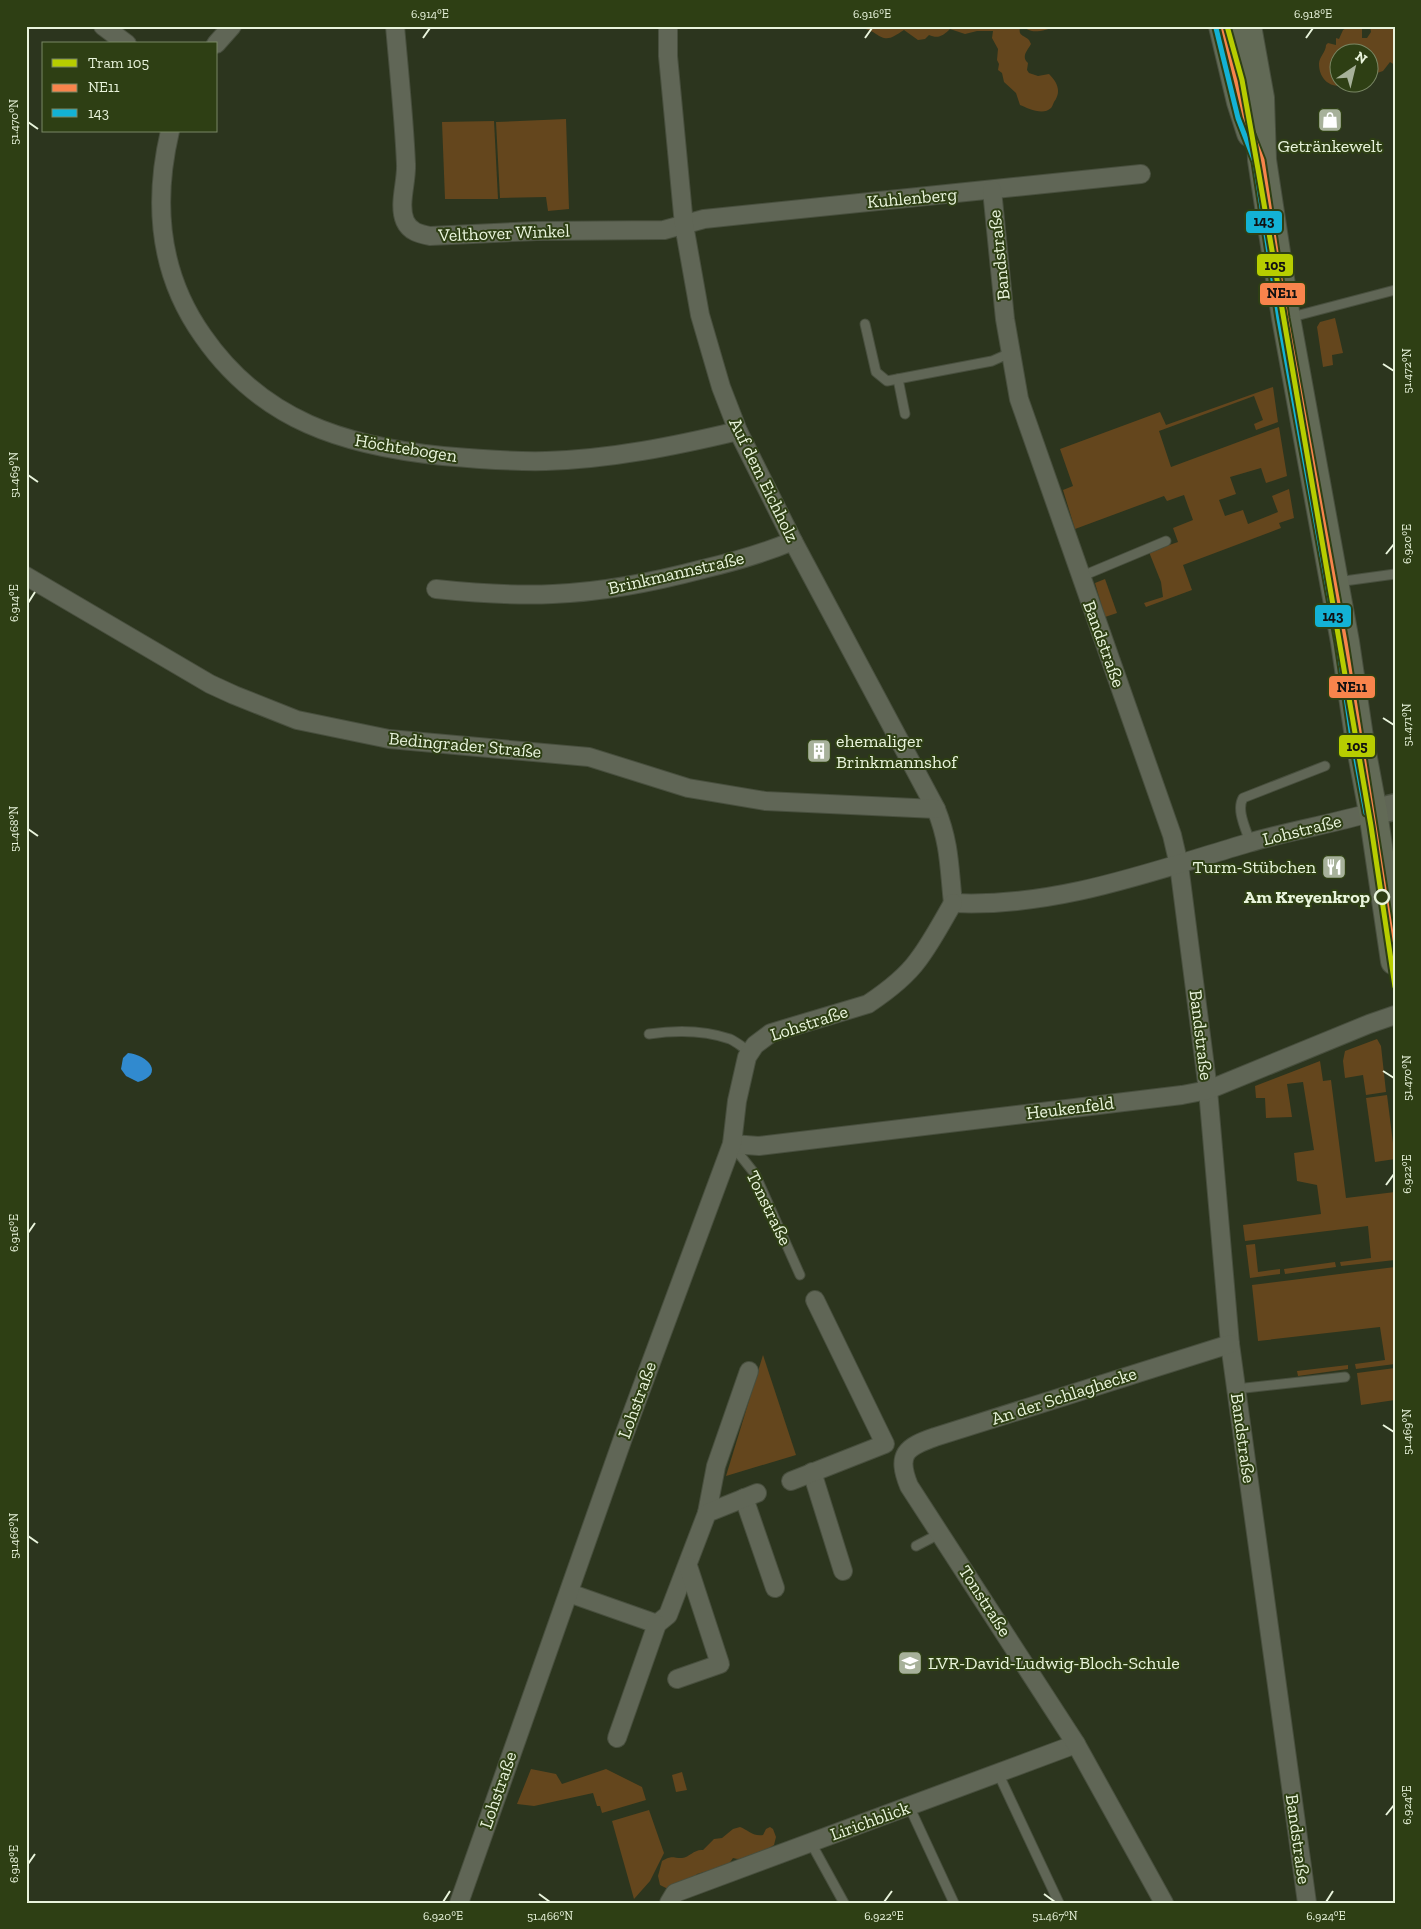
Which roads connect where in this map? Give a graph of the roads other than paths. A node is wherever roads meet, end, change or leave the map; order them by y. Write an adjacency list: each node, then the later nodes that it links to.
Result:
1 (102, 26): 7 (street)
2 (232, 26): 8 (street)
3 (395, 26): 13 (street, Velthover Winkel)
4 (668, 26): 13 (street, Auf dem Eichholz)
5 (1223, 26): 10 (main road)
6 (1246, 26): 10 (main road)
7 (124, 42)
8 (218, 42)
9 (170, 132): 20 (street, Höchtebogen)
10 (1262, 160): 15 (main road)
11 (1141, 174): 12 (street, Kuhlenberg)
12 (992, 190): 13 (street, Kuhlenberg); 17 (street, Bandstraße)
13 (684, 225): 20 (street, Auf dem Eichholz)
14 (1395, 290): 15 (lane)
15 (1286, 318): 26 (main road)
16 (865, 324): 18 (lane)
17 (1010, 353): 18 (lane); 25 (street, Bandstraße)
18 (898, 379): 19 (lane)
19 (905, 414)
20 (738, 431): 21 (street, Auf dem Eichholz)
21 (793, 541): 27 (street, Brinkmannstraße); 29 (street, Auf dem Eichholz)
22 (1166, 541): 25 (lane)
23 (1395, 574): 26 (lane)
24 (26, 576): 29 (street, Bedingrader Straße)
25 (1080, 577): 32 (street, Bandstraße)
26 (1334, 583): 30 (main road)
27 (436, 589)
28 (1325, 766): 31 (lane)
29 (936, 809): 33 (street, Auf dem Eichholz)
30 (1375, 812): 31 (street, Lohstraße); 34 (main road)
31 (1250, 842): 32 (street, Lohstraße)
32 (1179, 865): 33 (street, Lohstraße); 38 (street, Bandstraße)
33 (953, 903): 37 (street, Lohstraße)
34 (1395, 961)
35 (1395, 1015): 38 (street, Heukenfeld)
36 (649, 1034): 37 (lane)
37 (750, 1052): 39 (street, Lohstraße)
38 (1208, 1090): 39 (street, Heukenfeld); 42 (street, Bandstraße)
39 (732, 1144): 40 (lane, Tonstraße); 55 (street, Lohstraße)
40 (800, 1275)
41 (814, 1300): 46 (street, Tonstraße)
42 (1230, 1344): 45 (street, Bandstraße); 46 (street, An der Schlaghecke)
43 (749, 1371): 49 (street)
44 (1345, 1377): 45 (lane)
45 (1236, 1390): 69 (street, Bandstraße)
46 (894, 1450): 47 (street); 50 (street, Tonstraße)
47 (812, 1472): 48 (street); 53 (street)
48 (791, 1480)
49 (707, 1513): 52 (street); 54 (street)
50 (941, 1533): 51 (lane); 59 (street, Tonstraße)
51 (916, 1546)
52 (688, 1566): 56 (street); 57 (street)
53 (843, 1571)
54 (775, 1588)
55 (569, 1593): 56 (street); 63 (street, Lohstraße)
56 (657, 1624): 58 (street)
57 (677, 1679)
58 (617, 1738)
59 (1076, 1744): 60 (street, Lirichblick); 68 (street, Tonstraße)
60 (998, 1773): 61 (street, Lirichblick); 67 (lane)
61 (909, 1806): 62 (street, Lirichblick); 66 (lane)
62 (811, 1843): 64 (street, Lirichblick); 65 (lane)
63 (459, 1903)
64 (669, 1903)
65 (844, 1903)
66 (954, 1903)
67 (1059, 1903)
68 (1164, 1903)
69 (1307, 1903)

